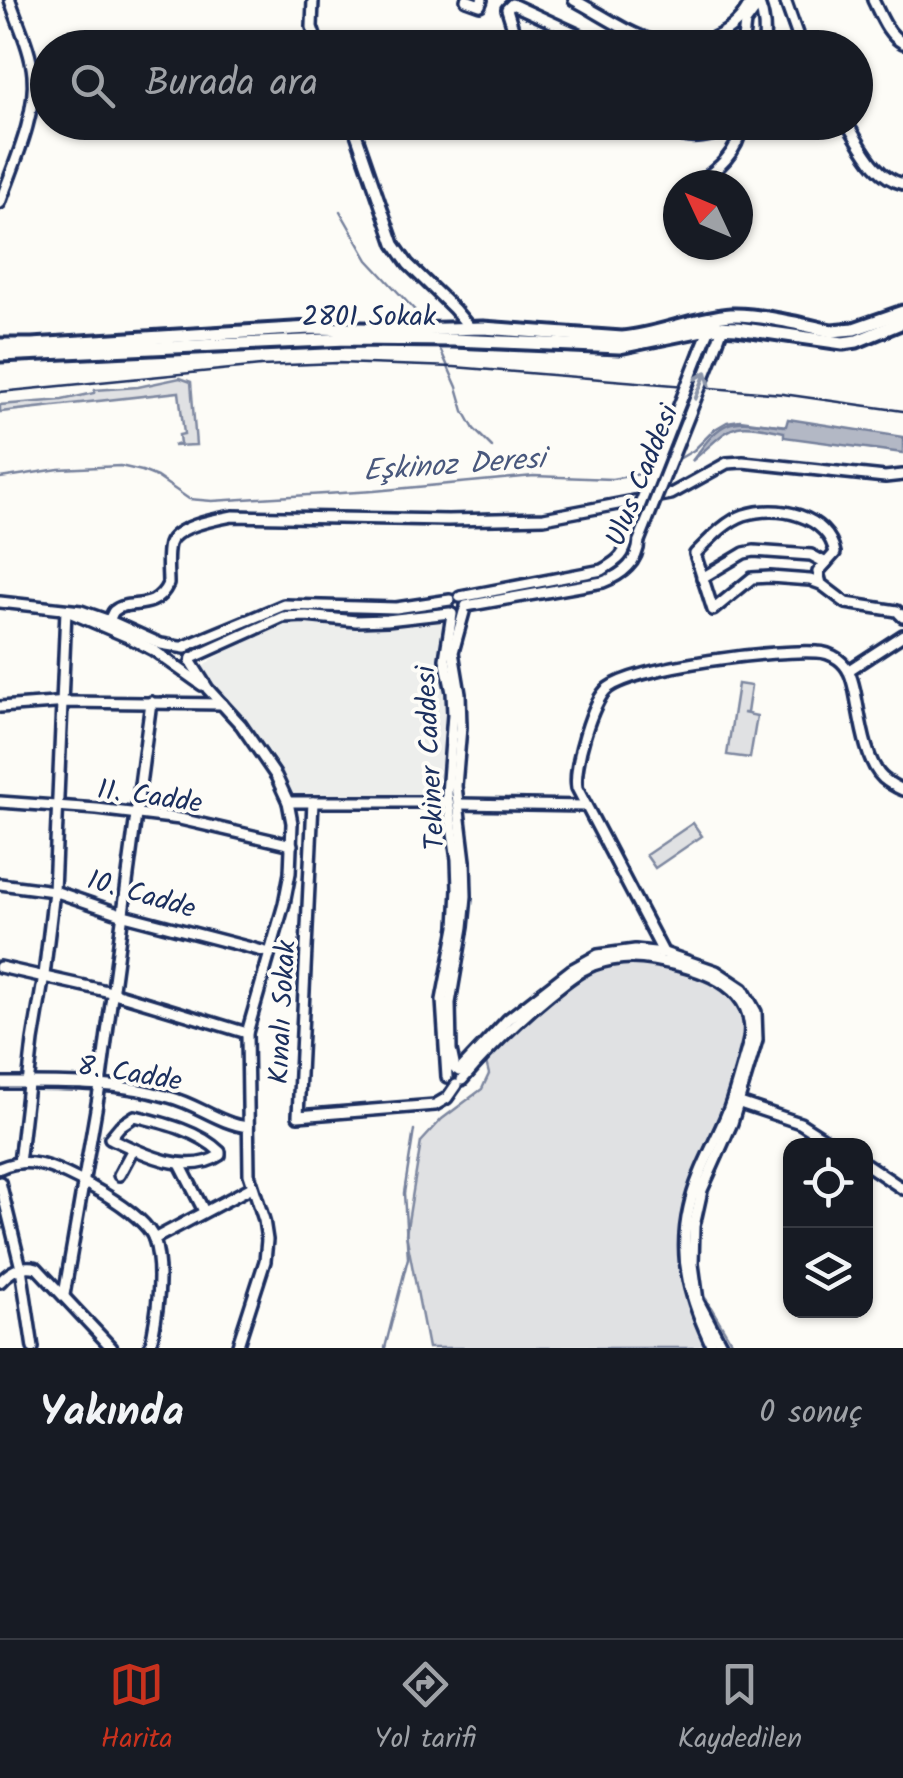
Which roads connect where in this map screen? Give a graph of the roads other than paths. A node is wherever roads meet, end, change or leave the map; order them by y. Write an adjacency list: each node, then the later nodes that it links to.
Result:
1 (10, 0): 18 (street)
2 (313, 0): 9 (street)
3 (466, 0): 4 (street)
4 (482, 0)
5 (574, 0): 12 (street)
6 (752, 0): 13 (street)
7 (784, 0): 16 (street)
8 (873, 0): 17 (street)
9 (313, 30)
10 (513, 30): 11 (street)
11 (569, 30)
12 (633, 30)
13 (728, 30)
14 (744, 30): 15 (street)
15 (765, 30)
16 (795, 30)
17 (903, 43)
18 (30, 60)
19 (30, 108): 25 (street)
20 (358, 140): 29 (street)
21 (740, 140): 23 (street)
22 (858, 140): 24 (street)
23 (716, 170)
24 (903, 184)
25 (0, 204)
26 (903, 312): 28 (main road)
27 (903, 322): 28 (main road)
28 (719, 325): 29 (main road, 2801 Sokak); 30 (main road, 2801 Sokak); 33 (street)
29 (470, 328): 31 (main road); 32 (main road, 2801 Sokak)
30 (686, 332): 31 (main road, 2801 Sokak); 33 (main road)
31 (439, 340): 34 (main road, 2801 Sokak)
32 (0, 345)
33 (706, 354): 40 (street, Ulus Caddesi, bridge); 40 (street, Ulus Caddesi, one-way to 33, bridge)
34 (0, 355)
35 (903, 475): 44 (street)
36 (826, 562): 37 (street); 37 (street); 38 (street)
37 (702, 578): 38 (street)
38 (821, 584): 43 (street)
39 (0, 602): 41 (street)
40 (460, 604): 42 (street); 46 (street, Ulus Caddesi); 59 (street, Tekiner Caddesi)
41 (66, 610): 44 (street); 51 (street)
42 (451, 613): 47 (street); 59 (street, Tekiner Caddesi)
43 (903, 617)
44 (109, 624): 46 (street); 48 (street)
45 (903, 636): 49 (street)
46 (182, 647): 47 (street); 48 (street)
47 (192, 660): 48 (street); 50 (street)
48 (175, 666): 50 (street)
49 (849, 670): 55 (street); 61 (street)
50 (208, 689): 53 (street)
51 (64, 702): 52 (street); 54 (street); 60 (street)
52 (151, 702): 53 (street); 62 (street)
53 (222, 704): 57 (street)
54 (0, 708)
55 (903, 790)
56 (0, 802): 60 (street, 11. Cadde)
57 (288, 802): 58 (street); 63 (street)
58 (313, 802): 59 (street); 75 (street, Kınalı Sokak)
59 (453, 803): 61 (street); 73 (street, Tekiner Caddesi); 75 (street, Tekiner Caddesi)
60 (59, 806): 62 (street, 11. Cadde); 65 (street)
61 (586, 806): 68 (street)
62 (136, 815): 63 (street, 11. Cadde); 66 (street)
63 (292, 845): 67 (street)
64 (0, 884): 65 (street, 10. Cadde)
65 (54, 891): 66 (street, 10. Cadde); 70 (street)
66 (124, 914): 67 (street, 10. Cadde); 71 (street)
67 (270, 953): 72 (street)
68 (665, 958): 74 (street); 75 (street); 79 (street)
69 (0, 967): 70 (street)
70 (44, 975): 71 (street); 77 (street)
71 (112, 992): 72 (street); 78 (street)
72 (246, 1033): 80 (street)
73 (451, 1052): 74 (street); 75 (street, Tekiner Caddesi)
74 (472, 1057): 75 (street)
75 (456, 1077)
76 (0, 1083): 77 (street, 8. Cadde)
77 (28, 1083): 78 (street, 8. Cadde); 83 (street)
78 (100, 1086): 80 (street, 8. Cadde); 89 (street)
79 (736, 1099): 81 (street); 101 (street); 102 (street)
80 (248, 1128): 90 (street)
81 (823, 1138)
82 (133, 1149): 84 (street); 84 (street); 87 (street)
83 (20, 1163): 85 (street); 89 (street)
84 (180, 1164): 92 (street)
85 (0, 1168)
86 (873, 1169): 91 (street)
87 (119, 1175)
88 (0, 1182): 94 (street)
89 (83, 1182): 93 (street); 96 (street)
90 (252, 1187): 92 (street); 100 (street)
91 (903, 1189)
92 (204, 1211): 93 (street)
93 (154, 1239): 99 (street)
94 (20, 1268): 95 (street); 96 (street); 97 (street)
95 (0, 1282)
96 (64, 1295): 98 (street)
97 (33, 1348)
98 (112, 1348)
99 (150, 1348)
100 (238, 1348)
101 (713, 1348)
102 (723, 1348)

